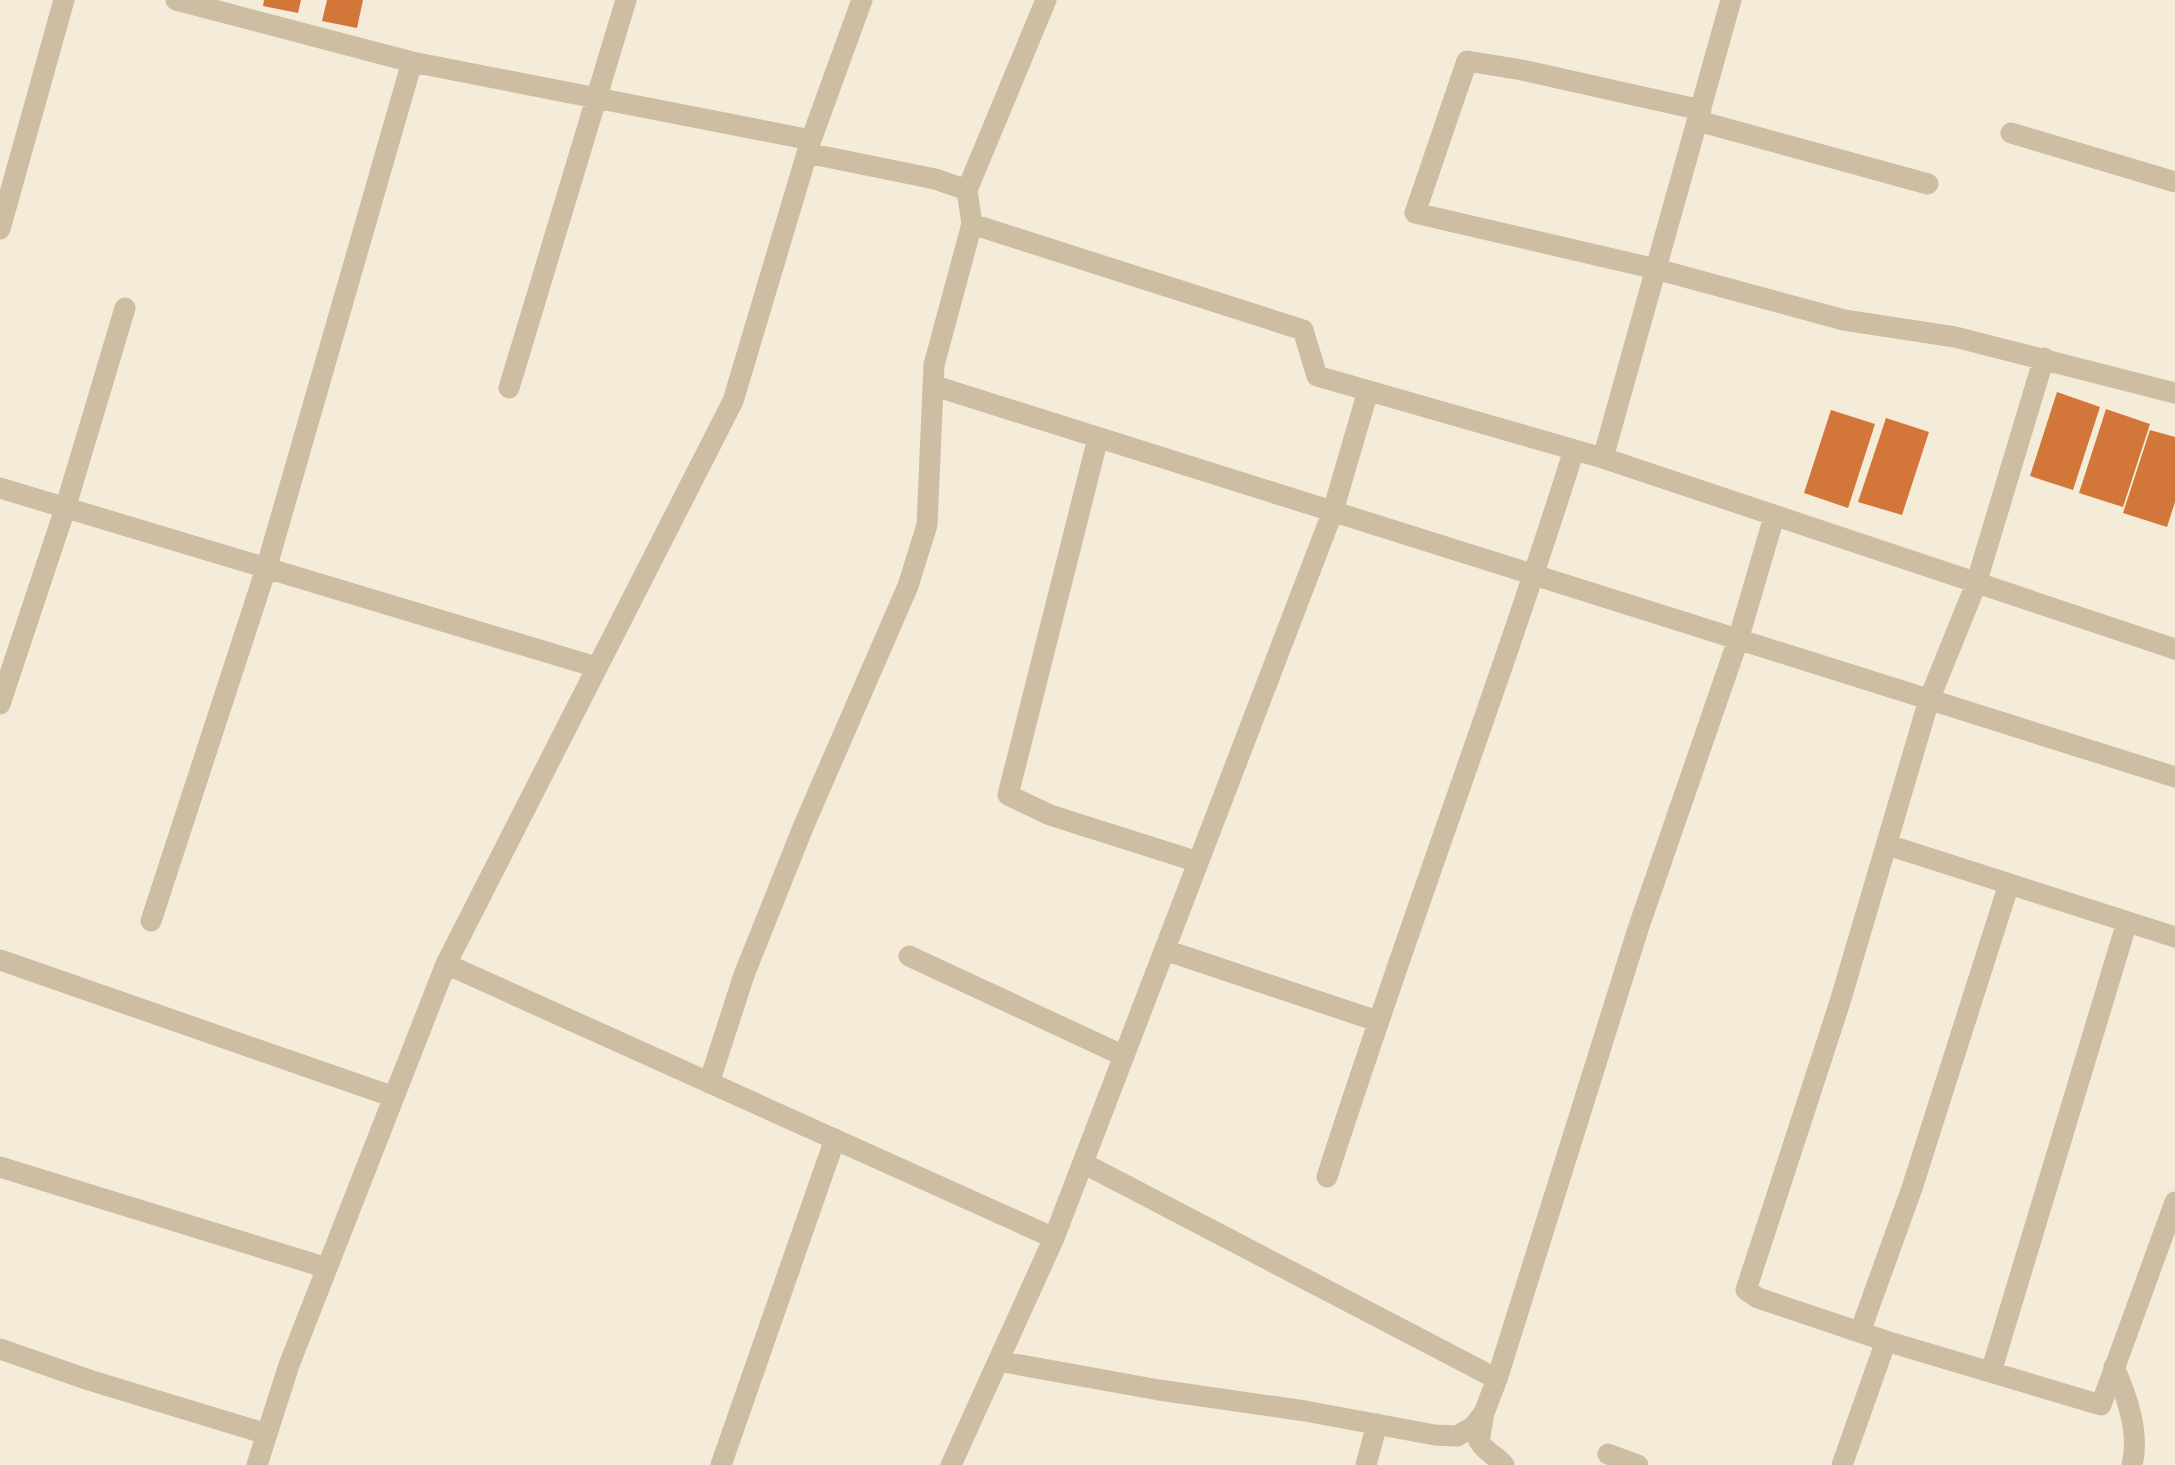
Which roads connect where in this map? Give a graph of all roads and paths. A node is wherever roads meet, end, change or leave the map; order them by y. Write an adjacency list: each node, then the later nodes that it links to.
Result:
1 (64, 0): 16 (street)
2 (176, 0): 7 (street)
3 (626, 0): 8 (street)
4 (862, 0): 11 (street)
5 (1046, 0): 14 (street)
6 (1731, 0): 9 (street)
7 (412, 62): 8 (street); 31 (street)
8 (595, 99): 11 (street); 21 (street)
9 (1700, 115): 13 (street); 17 (street); 17 (street)
10 (2011, 133): 12 (street)
11 (809, 147): 14 (street); 36 (street)
12 (2175, 182)
13 (1928, 184)
14 (967, 190): 15 (street)
15 (972, 224): 20 (street); 22 (street)
16 (0, 229)
17 (1656, 269): 19 (street); 26 (street)
18 (125, 308): 28 (street)
19 (2044, 358): 23 (street); 33 (street)
20 (935, 386): 24 (street); 52 (street)
21 (509, 388)
22 (1368, 391): 25 (street); 29 (street)
23 (2175, 393)
24 (1098, 438): 29 (street); 41 (street)
25 (1574, 450): 26 (street); 32 (street)
26 (1603, 458): 30 (street)
27 (0, 488): 28 (street)
28 (65, 509): 31 (street); 38 (street)
29 (1332, 511): 32 (street); 41 (street)
30 (1774, 516): 33 (street); 34 (street)
31 (266, 569): 36 (street); 43 (street)
32 (1534, 575): 34 (street); 50 (street)
33 (1976, 584): 35 (street); 37 (street)
34 (1738, 640): 37 (street); 67 (street)
35 (2175, 649)
36 (596, 667): 49 (street)
37 (1928, 700): 39 (street); 40 (street)
38 (0, 704)
39 (2175, 777)
40 (1888, 845): 42 (street); 61 (street)
41 (1198, 862): 46 (street)
42 (2009, 884): 44 (street); 61 (street)
43 (151, 921)
44 (2127, 922): 45 (street); 66 (street)
45 (2175, 937)
46 (1165, 950): 50 (street); 51 (street)
47 (909, 956): 51 (street)
48 (0, 960): 53 (street)
49 (446, 964): 52 (street); 53 (street)
50 (1377, 1021): 57 (street)
51 (1124, 1056): 55 (street)
52 (709, 1083): 54 (street)
53 (394, 1097): 60 (street)
54 (835, 1139): 59 (street); 73 (street)
55 (1083, 1163): 59 (street); 67 (street)
56 (0, 1167): 60 (street)
57 (1327, 1177)
58 (2175, 1202): 65 (street)
59 (1054, 1238): 64 (street)
60 (327, 1268): 70 (street)
61 (1860, 1332): 62 (street)
62 (1886, 1341): 66 (street); 78 (street)
63 (0, 1349): 70 (street)
64 (998, 1361): 69 (street); 74 (street)
65 (2114, 1367): 66 (street); 79 (street)
66 (1991, 1373)
67 (1497, 1379): 68 (street)
68 (1485, 1413): 69 (street); 76 (street)
69 (1377, 1424): 75 (street)
70 (267, 1434): 72 (street)
71 (1608, 1454): 77 (street)
72 (257, 1465)
73 (721, 1465)
74 (951, 1465)
75 (1366, 1465)
76 (1504, 1465)
77 (1638, 1465)
78 (1842, 1465)
79 (2132, 1465)

